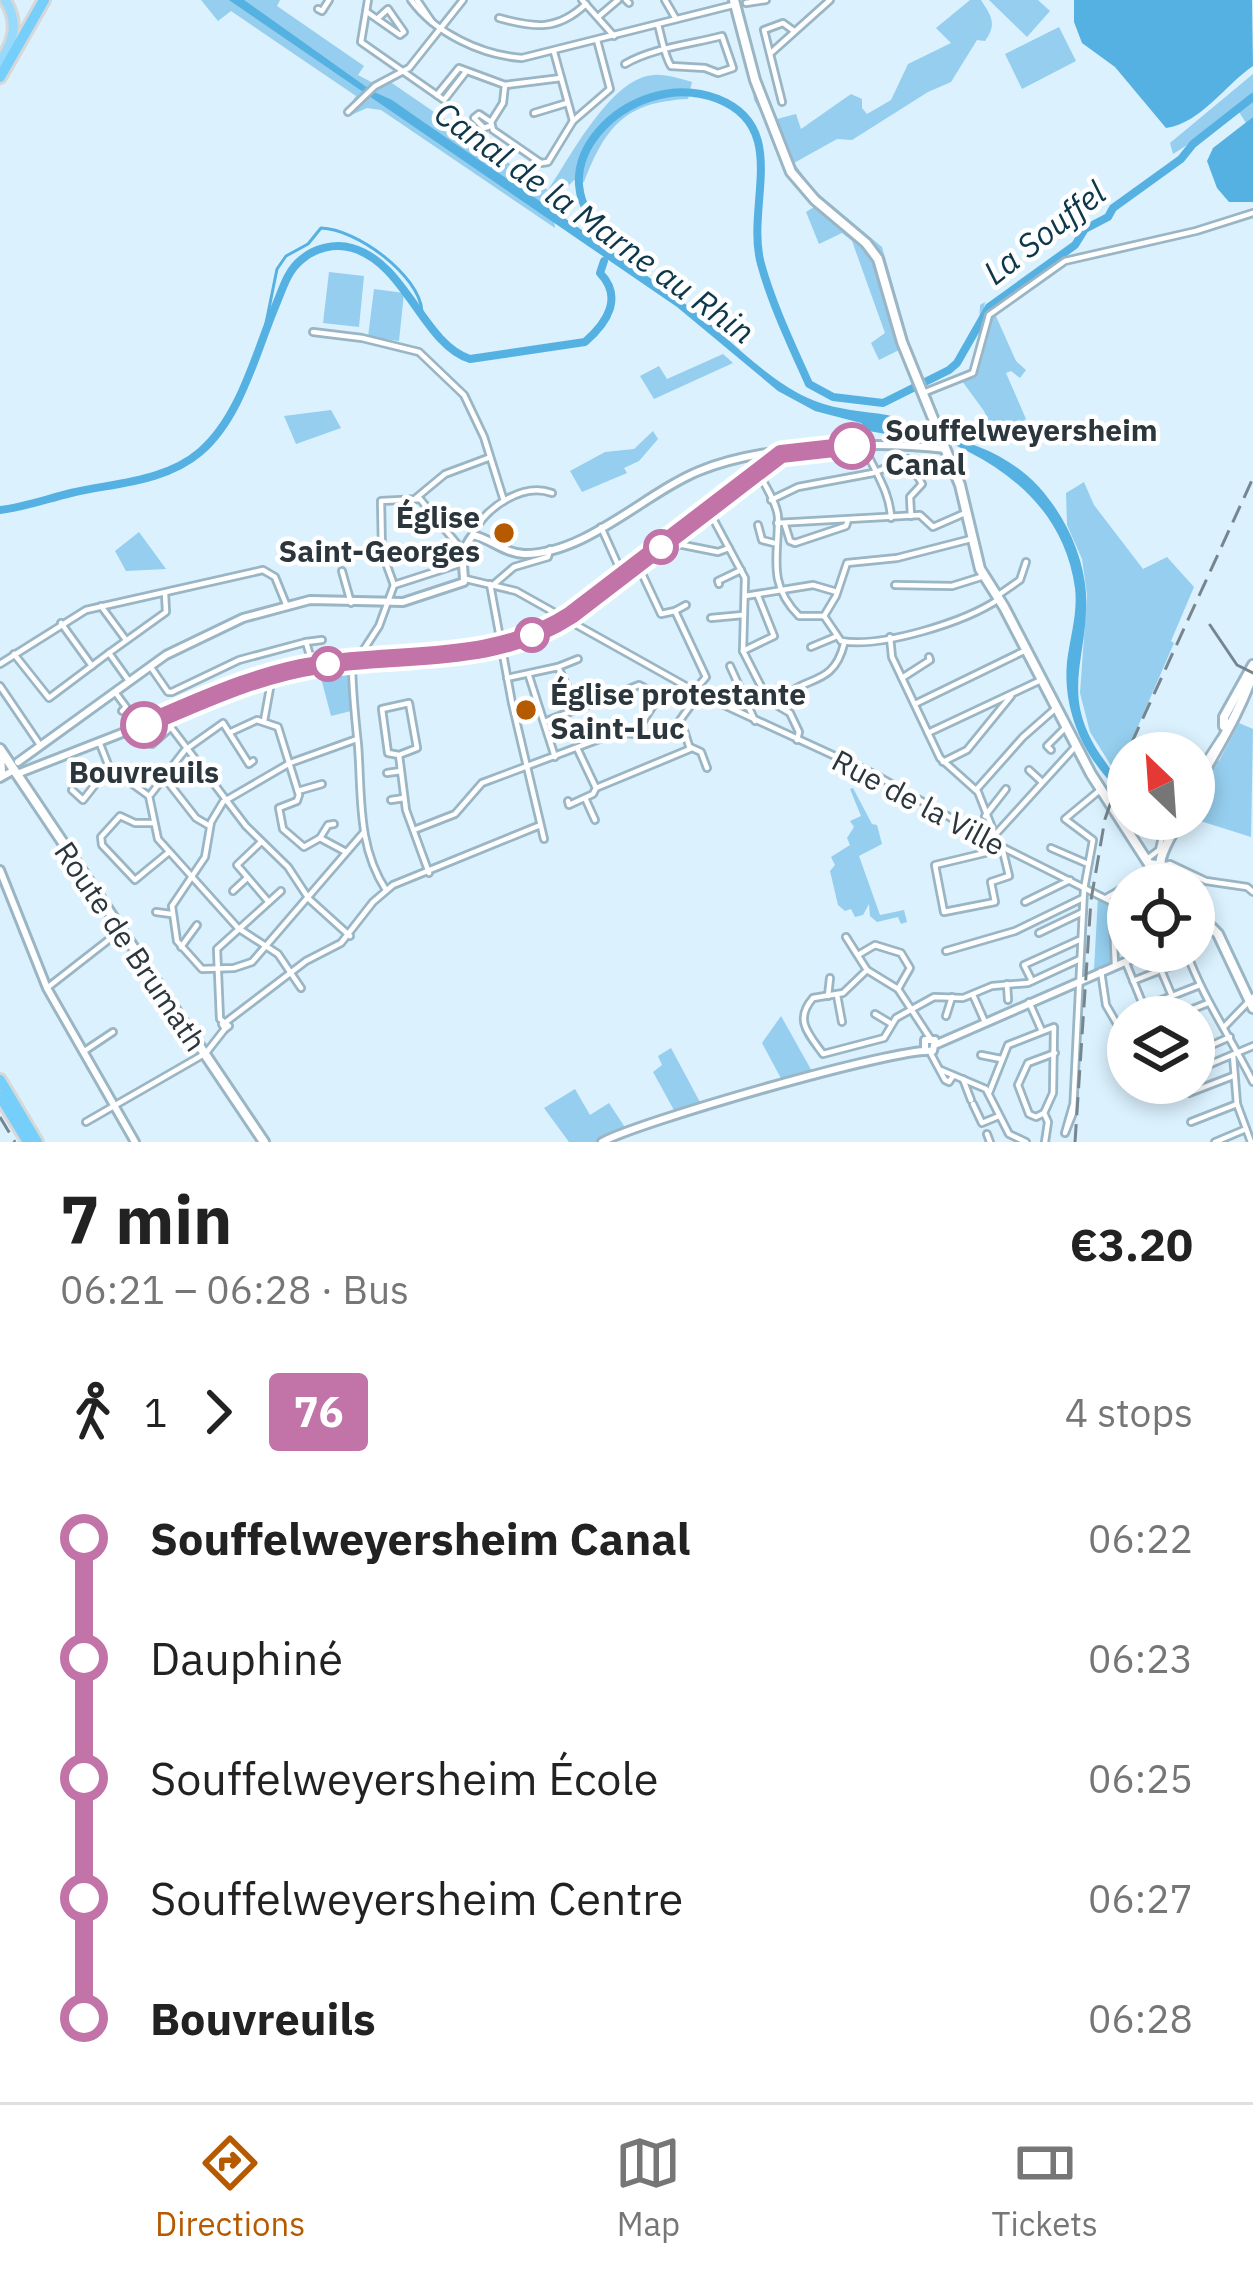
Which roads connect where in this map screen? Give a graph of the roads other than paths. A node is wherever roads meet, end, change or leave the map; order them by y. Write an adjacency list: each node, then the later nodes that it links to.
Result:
1 (5, 0): 29 (main road)
2 (44, 0): 29 (main road); 32 (highway)
3 (329, 0): 14 (street)
4 (368, 0): 16 (street)
5 (414, 0): 22 (street)
6 (463, 0): 22 (street)
7 (665, 0): 20 (street)
8 (766, 0): 13 (street)
9 (625, 1): 17 (street)
10 (826, 1): 23 (street)
11 (584, 2): 17 (street); 18 (street)
12 (398, 3): 15 (street)
13 (740, 5): 20 (street); 42 (main road)
14 (318, 9)
15 (388, 9): 19 (street); 19 (street)
16 (367, 12): 19 (street); 31 (street)
17 (598, 17): 24 (street)
18 (499, 18)
19 (377, 19)
20 (676, 20): 21 (street)
21 (658, 25): 24 (street); 26 (street)
22 (441, 28): 27 (street); 31 (street)
23 (794, 31): 28 (street); 28 (street)
24 (614, 36): 25 (street)
25 (597, 40): 27 (street); 39 (street)
26 (665, 51): 26 (street); 30 (street)
27 (554, 52): 33 (street)
28 (771, 53): 35 (street)
29 (0, 64)
30 (625, 64)
31 (404, 72): 34 (street); 37 (street)
32 (0, 77)
33 (561, 78): 34 (street); 36 (street)
34 (505, 86): 39 (street)
35 (782, 102)
36 (567, 103): 38 (street); 39 (street)
37 (348, 112)
38 (534, 113)
39 (573, 121)
40 (1253, 213): 42 (street)
41 (313, 332): 46 (street)
42 (920, 385): 43 (main road)
43 (945, 445): 44 (street); 54 (main road)
44 (864, 446): 45 (street); 47 (street)
45 (781, 454): 48 (street); 61 (street)
46 (491, 458): 50 (street); 52 (street)
47 (874, 472): 51 (street); 55 (street); 56 (street)
48 (759, 473): 51 (street); 53 (street)
49 (551, 493): 52 (street)
50 (416, 498): 69 (street); 80 (street)
51 (772, 500): 59 (street)
52 (504, 501): 63 (street)
53 (709, 511): 65 (street); 67 (street)
54 (966, 513): 55 (street); 64 (main road)
55 (911, 517): 56 (street)
56 (891, 518): 57 (street)
57 (848, 520): 58 (street); 62 (street)
58 (826, 522): 59 (street); 62 (street)
59 (781, 524): 62 (street); 66 (street)
60 (758, 525): 66 (street)
61 (601, 527): 68 (street); 75 (street)
62 (825, 531)
63 (473, 535): 68 (street); 69 (street)
64 (971, 539): 76 (main road); 84 (street)
65 (668, 542): 67 (street); 72 (street)
66 (774, 543): 82 (street)
67 (729, 548): 73 (street)
68 (550, 549): 78 (street)
69 (462, 550): 71 (street)
70 (1026, 562): 87 (street)
71 (459, 564): 77 (street); 80 (street)
72 (638, 565): 75 (street); 93 (street)
73 (740, 570): 79 (street); 85 (street)
74 (342, 571): 89 (street)
75 (623, 576): 96 (street)
76 (984, 576): 81 (street); 87 (main road)
77 (466, 580): 78 (street, Rue de la Ville); 88 (street)
78 (491, 584): 96 (street, Rue de la Ville); 105 (street)
79 (719, 584)
80 (394, 585): 88 (street)
81 (895, 585)
82 (783, 587): 84 (street); 86 (street); 95 (street)
83 (165, 592): 90 (street); 92 (street); 101 (street)
84 (837, 592): 95 (street)
85 (745, 596): 86 (street); 94 (street)
86 (758, 596): 108 (street)
87 (998, 597): 100 (street); 107 (main road)
88 (389, 600): 89 (street); 113 (street)
89 (351, 603): 90 (street)
90 (286, 604): 116 (street)
91 (686, 605): 93 (street)
92 (101, 606): 98 (street); 101 (street)
93 (675, 611): 129 (street)
94 (743, 615): 97 (street); 108 (street)
95 (824, 616): 99 (street)
96 (566, 618): 105 (street); 129 (street, Rue de la Ville)
97 (711, 618)
98 (61, 623): 110 (street); 115 (street)
99 (835, 637): 104 (street); 106 (street)
100 (890, 637): 104 (street); 124 (street)
101 (127, 640): 109 (street)
102 (322, 640): 103 (street)
103 (306, 642): 116 (street); 117 (street)
104 (844, 642): 132 (street)
105 (502, 646): 113 (street); 123 (street)
106 (811, 647)
107 (1026, 650): 125 (main road); 131 (street)
108 (743, 651): 132 (street)
109 (109, 653): 115 (street); 126 (street)
110 (14, 654): 114 (street); 115 (street)
111 (929, 657): 124 (street)
112 (578, 659): 119 (street)
113 (355, 661): 117 (street); 146 (street)
114 (0, 664)
115 (92, 666)
116 (150, 666): 126 (street)
117 (313, 666): 122 (street)
118 (730, 666): 138 (street)
119 (558, 667): 121 (street); 134 (street)
120 (1252, 672): 153 (main road)
121 (529, 674): 123 (street); 139 (street)
122 (268, 676): 136 (street); 137 (street)
123 (507, 678): 164 (street)
124 (902, 678): 131 (street)
125 (1041, 680): 130 (street); 133 (main road)
126 (129, 681): 128 (street)
127 (0, 686): 150 (street)
128 (115, 692): 135 (street); 150 (street)
129 (697, 692): 138 (street, Rue de la Ville); 140 (street)
130 (1012, 694): 145 (street); 161 (street)
131 (915, 704): 145 (street)
132 (781, 707): 147 (street)
133 (1056, 708): 141 (main road); 177 (street)
134 (578, 710): 139 (street); 143 (street)
135 (122, 711)
136 (163, 717): 142 (street); 148 (street)
137 (264, 721): 144 (street); 162 (street)
138 (755, 721): 147 (street, Rue de la Ville)
139 (544, 722): 159 (street)
140 (678, 725): 143 (street); 151 (street)
141 (1066, 727): 152 (main road); 156 (street)
142 (170, 728): 149 (street); 155 (street)
143 (637, 732): 154 (street)
144 (231, 733): 155 (street); 160 (street)
145 (928, 733): 161 (street)
146 (357, 739): 162 (street); 193 (street)
147 (797, 740): 198 (street, Rue de la Ville)
148 (100, 744): 163 (street); 166 (street)
149 (152, 744)
150 (40, 746): 166 (street)
151 (690, 747): 165 (street); 176 (street)
152 (1075, 747): 172 (street); 178 (main road)
153 (1215, 747)
154 (577, 748): 159 (street); 176 (street)
155 (185, 750): 171 (street); 183 (street)
156 (1051, 750)
157 (0, 751): 166 (main road, Route de Brumath); 170 (main road, Route de Brumath)
158 (398, 755): 158 (street); 168 (street)
159 (555, 757): 164 (street)
160 (253, 761)
161 (943, 762): 177 (street)
162 (290, 764): 179 (street); 183 (street)
163 (109, 766): 175 (street); 180 (street)
164 (527, 767): 191 (street); 192 (street)
165 (707, 768)
166 (16, 770): 170 (street); 226 (main road, Route de Brumath)
167 (1029, 770): 172 (street)
168 (401, 771): 169 (street); 181 (street)
169 (388, 773)
170 (0, 775)
171 (164, 777): 180 (street); 190 (street)
172 (1042, 782): 198 (street)
173 (322, 784): 179 (street)
174 (1006, 789): 186 (street)
175 (72, 790)
176 (596, 790): 182 (street)
177 (976, 790): 186 (street)
178 (1100, 790): 202 (main road); 203 (street)
179 (298, 791): 194 (street)
180 (149, 796): 188 (street)
181 (404, 798): 184 (street); 192 (street)
182 (585, 798): 185 (street); 187 (street)
183 (226, 800): 190 (street); 197 (street)
184 (391, 800)
185 (568, 802)
186 (986, 816): 198 (street)
187 (595, 820)
188 (154, 823): 201 (street); 201 (street)
189 (334, 824): 194 (street)
190 (210, 825): 207 (street)
191 (538, 826): 195 (street); 206 (street)
192 (414, 830): 206 (street)
193 (364, 832): 200 (street); 212 (street)
194 (320, 838): 200 (street)
195 (544, 839)
196 (1161, 840): 202 (street)
197 (261, 841): 208 (street); 218 (street)
198 (997, 845): 198 (street); 209 (street, Rue de la Ville)
199 (1051, 848): 203 (street)
200 (346, 852): 218 (street)
201 (170, 853): 207 (street)
202 (1146, 858): 204 (main road)
203 (1088, 864): 211 (street)
204 (1152, 864)
205 (0, 870): 252 (street)
206 (429, 873): 212 (street)
207 (190, 877): 223 (street); 225 (street)
208 (247, 878): 213 (street); 219 (street)
209 (1070, 880): 211 (street, Rue de la Ville); 220 (street)
210 (1215, 882): 215 (street)
211 (1084, 887): 216 (street); 217 (street, Rue de la Ville)
212 (386, 890): 229 (street)
213 (233, 891)
214 (281, 891): 219 (street)
215 (1253, 892)
216 (1083, 898): 222 (street); 234 (street)
217 (1106, 898)
218 (309, 899): 229 (street); 233 (street)
219 (267, 900): 225 (street)
220 (1024, 902)
221 (156, 912): 223 (street)
222 (1083, 912): 227 (street); 231 (street)
223 (171, 914): 232 (street)
224 (197, 925): 232 (street)
225 (238, 928): 233 (street); 238 (street)
226 (120, 931): 252 (street); 282 (main road, Route de Brumath)
227 (1039, 933)
228 (1215, 933): 264 (main road)
229 (350, 936): 245 (street)
230 (846, 937): 235 (street)
231 (1081, 939): 236 (street); 249 (street)
232 (181, 947): 238 (street)
233 (266, 948): 238 (street); 245 (street)
234 (946, 951)
235 (858, 955): 239 (street); 254 (street)
236 (1080, 959): 247 (street); 249 (street)
237 (1107, 968): 240 (street)
238 (216, 969): 272 (street)
239 (867, 970): 254 (street); 255 (street)
240 (1101, 971): 247 (street); 265 (street)
241 (1126, 972): 248 (street)
242 (1156, 972): 248 (street)
243 (1162, 972): 259 (street)
244 (1194, 972): 251 (street)
245 (290, 973): 253 (street); 272 (street)
246 (830, 979): 257 (street)
247 (1079, 980): 263 (street); 311 (street)
248 (1132, 981): 258 (street)
249 (1032, 982): 250 (street)
250 (1007, 984): 256 (street); 262 (street)
251 (1200, 985): 259 (street); 260 (street)
252 (46, 988): 281 (street)
253 (301, 988)
254 (898, 989): 266 (street)
255 (837, 995): 257 (street); 270 (street)
256 (973, 995): 261 (street); 271 (street)
257 (828, 996): 273 (street)
258 (1139, 996)
259 (1172, 996)
260 (1205, 996)
261 (952, 997): 266 (street); 268 (street)
262 (1008, 1000)
263 (1029, 1002): 271 (street); 275 (street)
264 (1251, 1002): 274 (street)
265 (1107, 1004)
266 (914, 1007): 273 (street); 279 (street)
267 (874, 1014): 273 (street)
268 (946, 1016)
269 (1215, 1018): 274 (street)
270 (842, 1022)
271 (985, 1022): 279 (street)
272 (225, 1023): 282 (street)
273 (890, 1023)
274 (1226, 1026): 277 (street)
275 (1041, 1029): 283 (street); 286 (street)
276 (113, 1032): 281 (street)
277 (1230, 1037): 278 (street); 284 (street)
278 (1215, 1044)
279 (930, 1045): 289 (street); 307 (street)
280 (1253, 1046): 284 (street)
281 (82, 1052): 296 (street)
282 (203, 1053): 296 (street); 306 (main road, Route de Brumath)
283 (1055, 1053): 297 (street); 297 (street)
284 (1235, 1054): 287 (street); 288 (street); 291 (street)
285 (981, 1055): 286 (street)
286 (1001, 1059): 293 (street)
287 (1215, 1062)
288 (1233, 1076): 292 (street); 295 (street)
289 (963, 1079): 293 (street); 298 (street)
290 (0, 1080): 304 (highway)
291 (1253, 1082)
292 (1215, 1083)
293 (989, 1093): 298 (street)
294 (0, 1096): 304 (highway)
295 (1237, 1104): 300 (street); 301 (street)
296 (113, 1106): 299 (street); 305 (street)
297 (1044, 1113): 310 (street)
298 (1000, 1116): 303 (street)
299 (86, 1122)
300 (1191, 1122)
301 (1246, 1129): 312 (street); 313 (street)
302 (987, 1134): 308 (street)
303 (1015, 1140): 309 (street)
304 (32, 1142)
305 (135, 1142)
306 (264, 1142)
307 (602, 1142)
308 (990, 1142)
309 (1026, 1142)
310 (1045, 1142)
311 (1064, 1142)
312 (1215, 1142)
313 (1251, 1142)

